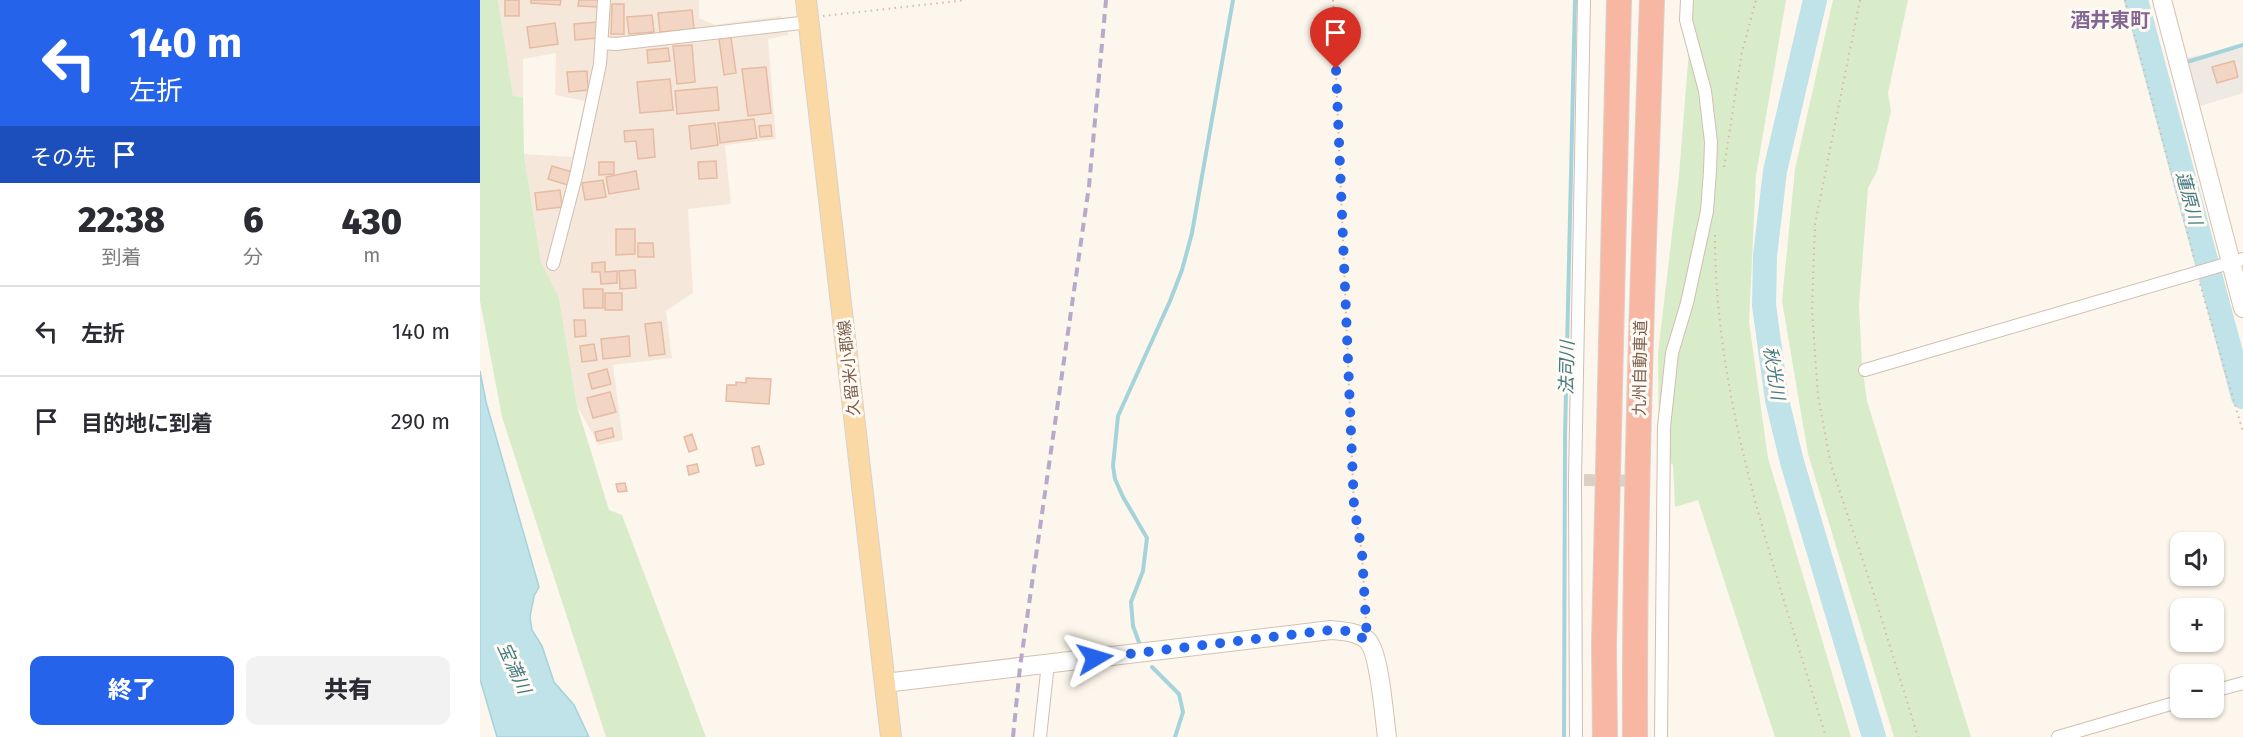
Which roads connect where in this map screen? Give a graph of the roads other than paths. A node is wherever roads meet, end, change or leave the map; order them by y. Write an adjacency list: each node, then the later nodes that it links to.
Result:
1 (604, 0): 9 (street)
2 (806, 0): 8 (main road, 久留米小郡線)
3 (1584, 0): 22 (street)
4 (1619, 0): 23 (highway, 九州自動車道)
5 (1652, 0): 24 (highway, 九州自動車道)
6 (1687, 0): 25 (street)
7 (2162, 0): 10 (street)
8 (809, 22): 9 (street); 15 (main road, 久留米小郡線)
9 (602, 43): 11 (street)
10 (2237, 261): 12 (street); 13 (street)
11 (554, 264)
12 (2243, 308)
13 (1865, 370)
14 (1048, 663): 15 (street); 20 (street); 21 (street)
15 (885, 683): 19 (main road, 久留米小郡線)
16 (2243, 683): 17 (street)
17 (2224, 688)
18 (2170, 704): 26 (street)
19 (891, 737)
20 (1040, 737)
21 (1387, 737)
22 (1576, 737)
23 (1605, 737)
24 (1635, 737)
25 (1661, 737)
26 (2058, 737)

